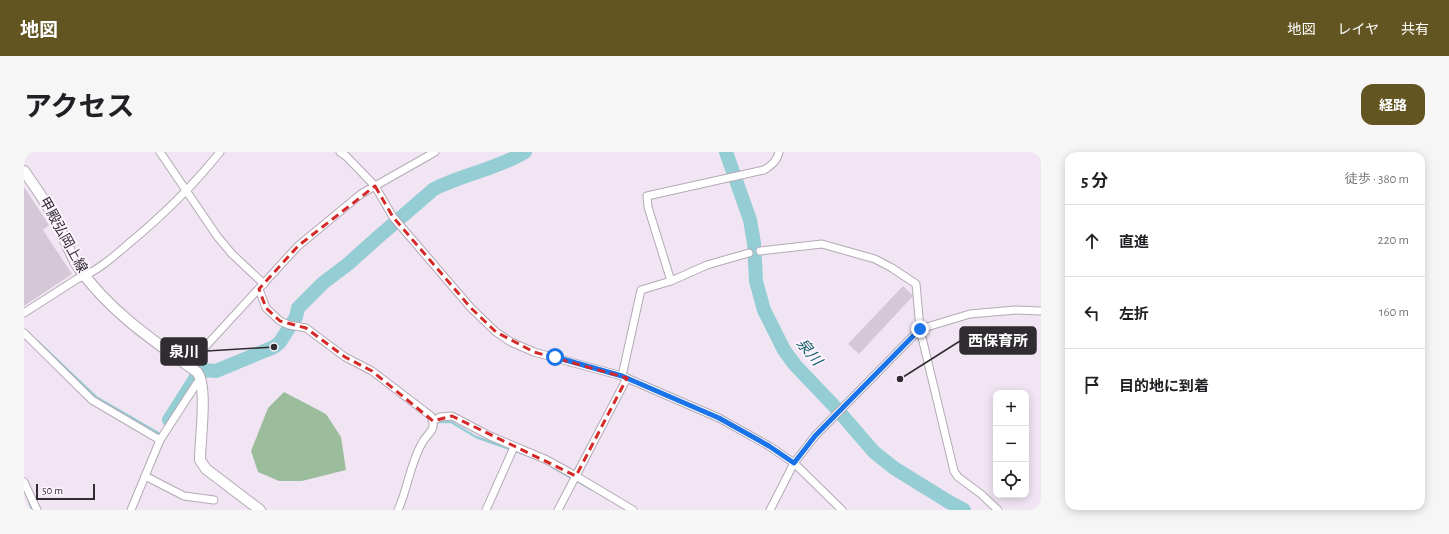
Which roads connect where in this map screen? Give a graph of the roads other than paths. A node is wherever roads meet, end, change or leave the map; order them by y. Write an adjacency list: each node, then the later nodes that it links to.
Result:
1 (160, 152): 8 (street)
2 (220, 152): 8 (street)
3 (340, 152): 7 (street)
4 (435, 152): 7 (street)
5 (779, 152): 12 (street)
6 (24, 170): 11 (main road, 甲殿弘岡上線)
7 (375, 186): 13 (street); 19 (street)
8 (186, 189): 11 (street); 13 (street)
9 (760, 251): 16 (street)
10 (750, 253): 12 (street)
11 (85, 276): 15 (street); 18 (main road, 甲殿弘岡上線)
12 (671, 281): 19 (street)
13 (261, 287): 18 (street); 20 (street)
14 (1041, 311): 16 (street)
15 (24, 313)
16 (920, 329): 23 (street); 37 (street)
17 (24, 333): 21 (street)
18 (197, 374): 21 (street); 30 (main road)
19 (625, 377): 23 (street); 25 (street)
20 (433, 423): 22 (street); 31 (street)
21 (160, 440): 24 (street)
22 (513, 451): 25 (street); 32 (street)
23 (794, 463): 35 (street); 36 (street)
24 (146, 476): 27 (street); 29 (street)
25 (574, 479): 33 (street); 34 (street)
26 (24, 482): 28 (street)
27 (214, 500)
28 (37, 510)
29 (131, 510)
30 (260, 510)
31 (398, 510)
32 (486, 510)
33 (558, 510)
34 (633, 510)
35 (770, 510)
36 (842, 510)
37 (998, 510)

